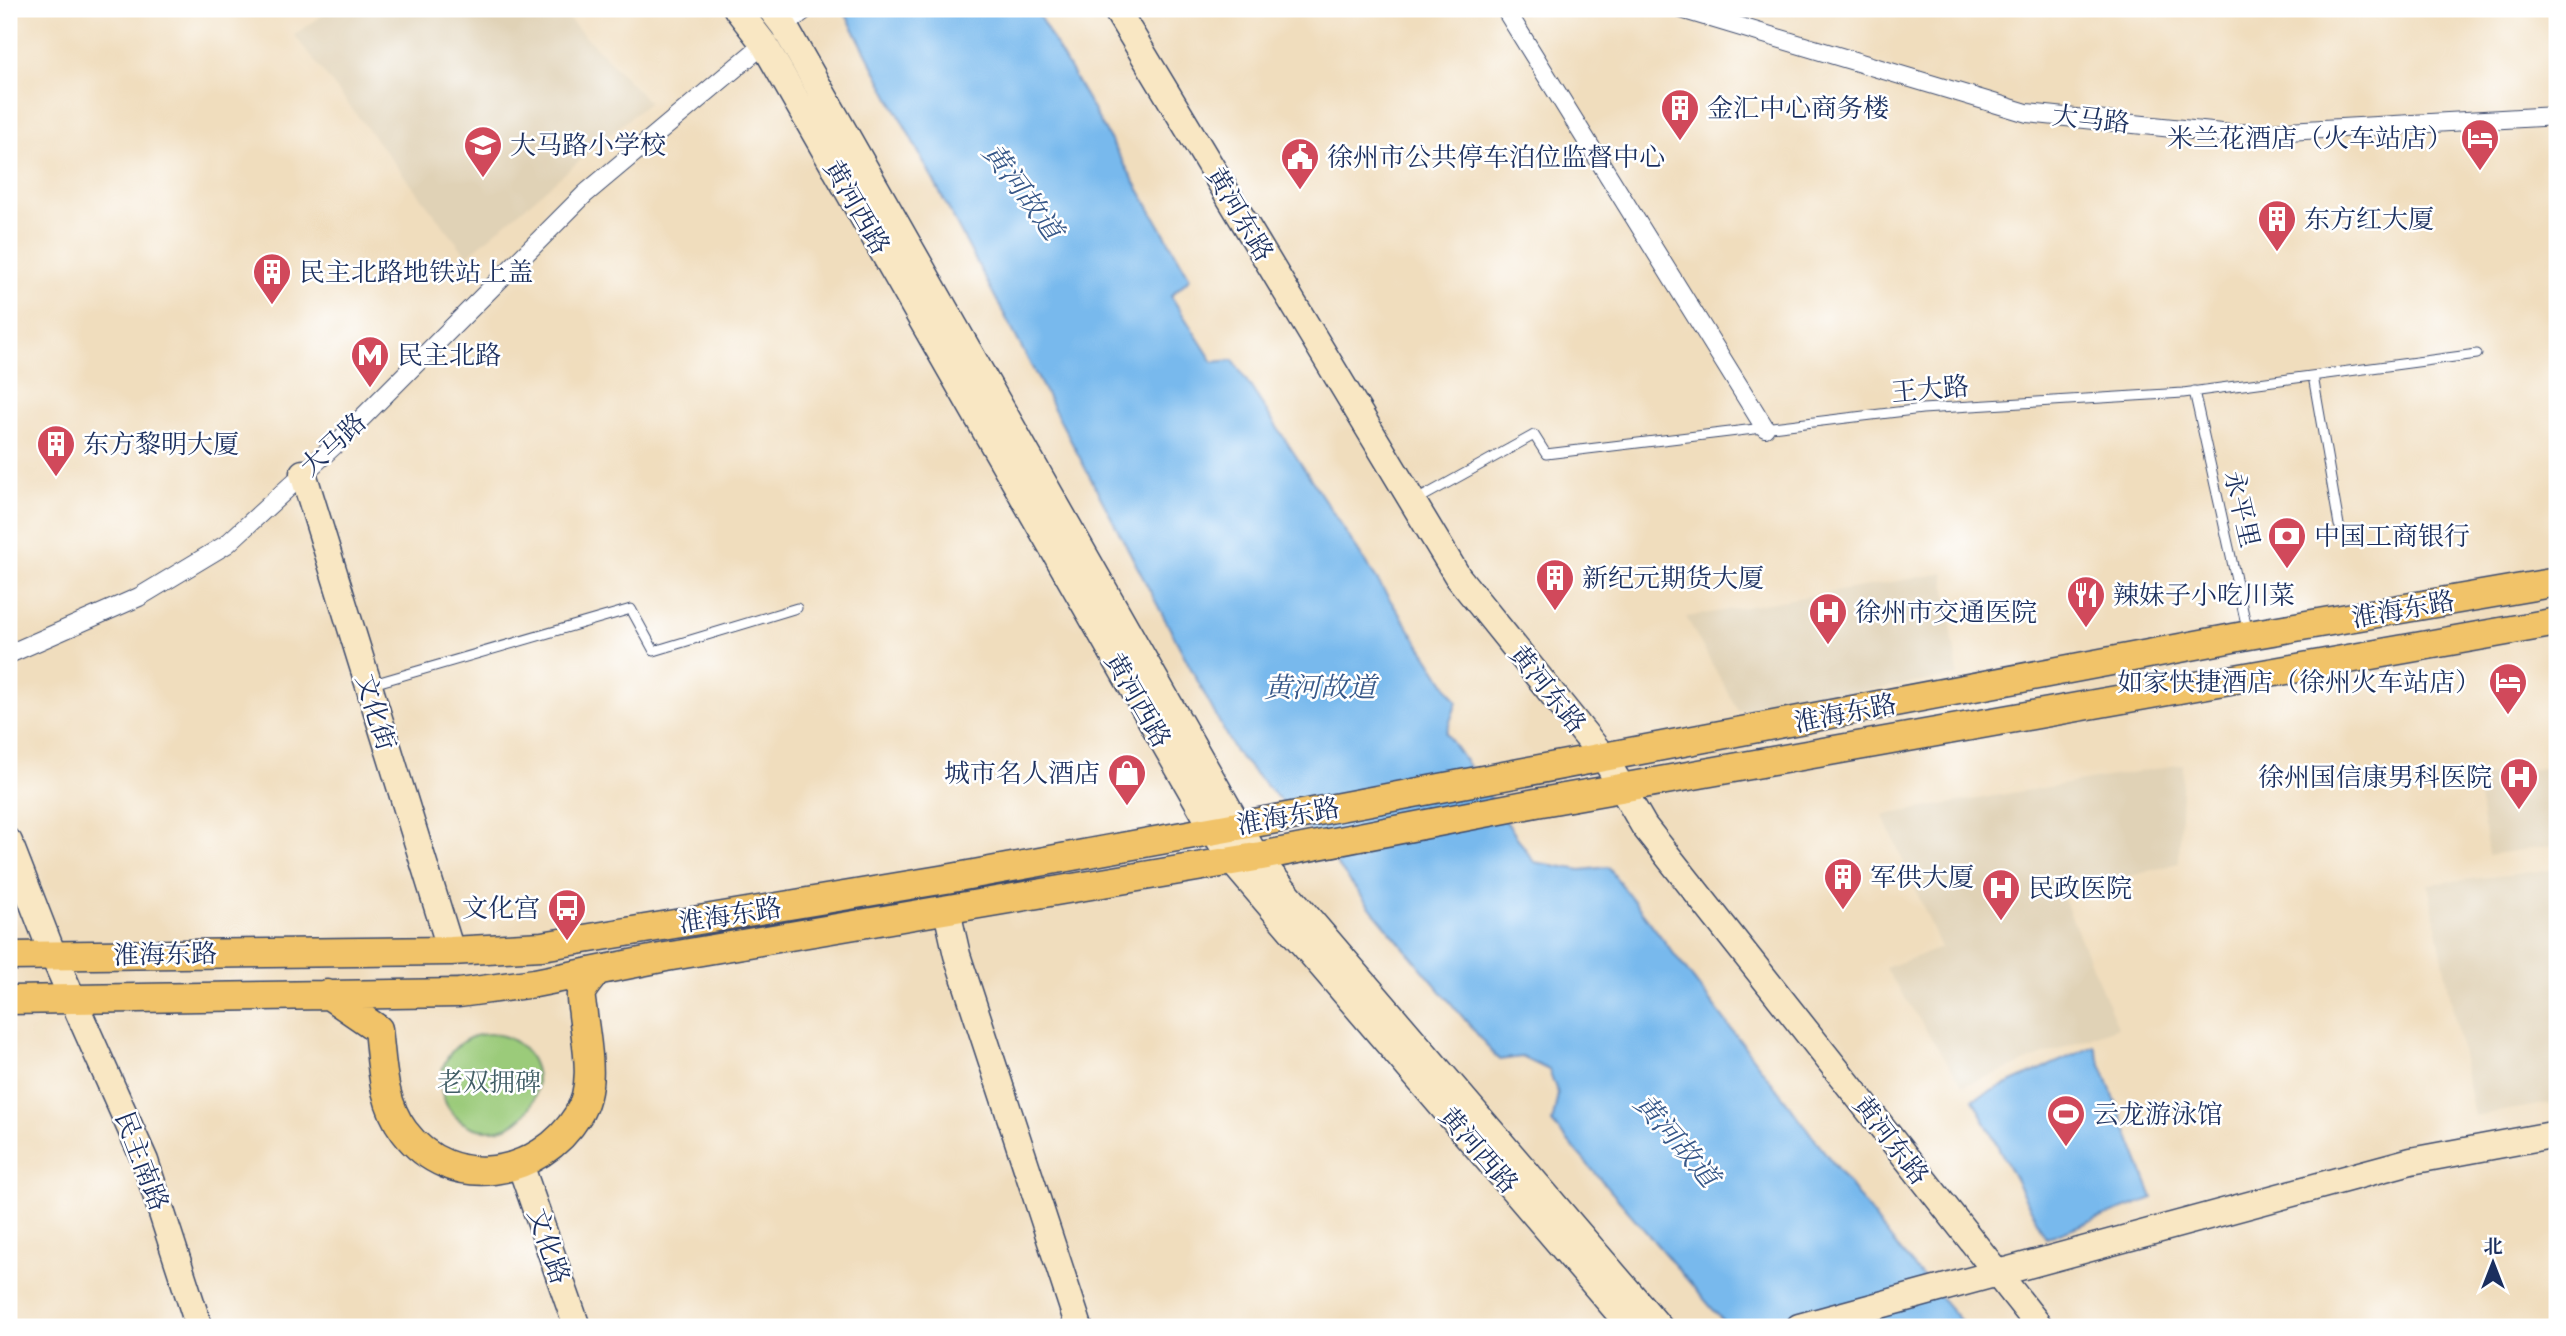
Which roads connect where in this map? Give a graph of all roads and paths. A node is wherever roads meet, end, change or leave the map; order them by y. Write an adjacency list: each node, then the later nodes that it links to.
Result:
1 (737, 9): 6 (street, 黄河西路)
2 (1116, 9): 13 (street, 黄河东路)
3 (1506, 9): 11 (street)
4 (1681, 9): 7 (street, 大马路)
5 (789, 15): 6 (street, 大马路); 23 (street, 黄河西路)
6 (764, 44): 12 (street, 大马路); 23 (street, 黄河西路)
7 (2557, 116)
8 (2477, 354): 9 (lane, 王大路)
9 (2313, 376): 10 (lane, 王大路); 14 (lane)
10 (2194, 391): 11 (lane, 王大路); 18 (lane, 永平里)
11 (1765, 428): 13 (lane, 王大路)
12 (303, 473): 19 (street, 大马路); 20 (street, 文化街)
13 (1413, 502): 21 (street, 黄河东路)
14 (2339, 525)
15 (2557, 582): 18 (main road, 淮海东路)
16 (797, 608): 20 (lane)
17 (2557, 622): 22 (main road, 淮海东路)
18 (2249, 635): 21 (main road, 淮海东路)
19 (9, 654)
20 (368, 685): 28 (street, 文化街)
21 (1605, 759): 22 (street, 黄河东路); 23 (main road, 淮海东路)
22 (1622, 790): 25 (main road, 淮海东路); 37 (street, 黄河东路)
23 (1224, 828): 25 (street, 黄河西路); 28 (main road, 淮海东路)
24 (9, 842): 29 (street)
25 (1244, 859): 26 (main road, 淮海东路); 41 (street, 黄河西路); 42 (street, 黄河西路)
26 (947, 911): 31 (main road, 淮海东路); 40 (street)
27 (9, 947): 29 (lane)
28 (451, 951): 29 (main road, 淮海东路)
29 (53, 955): 30 (main road, 淮海东路); 33 (street)
30 (9, 956)
31 (596, 972): 32 (main road, 淮海东路); 36 (main road)
32 (327, 994): 33 (main road, 淮海东路); 36 (main road)
33 (73, 999): 34 (main road, 淮海东路); 38 (street, 民主南路)
34 (9, 1000)
35 (2557, 1134): 37 (street)
36 (520, 1164): 39 (street, 文化路)
37 (1996, 1274): 43 (street); 44 (street, 黄河东路)
38 (199, 1327)
39 (577, 1327)
40 (1079, 1327)
41 (1631, 1327)
42 (1659, 1327)
43 (1799, 1327)
44 (2040, 1327)

